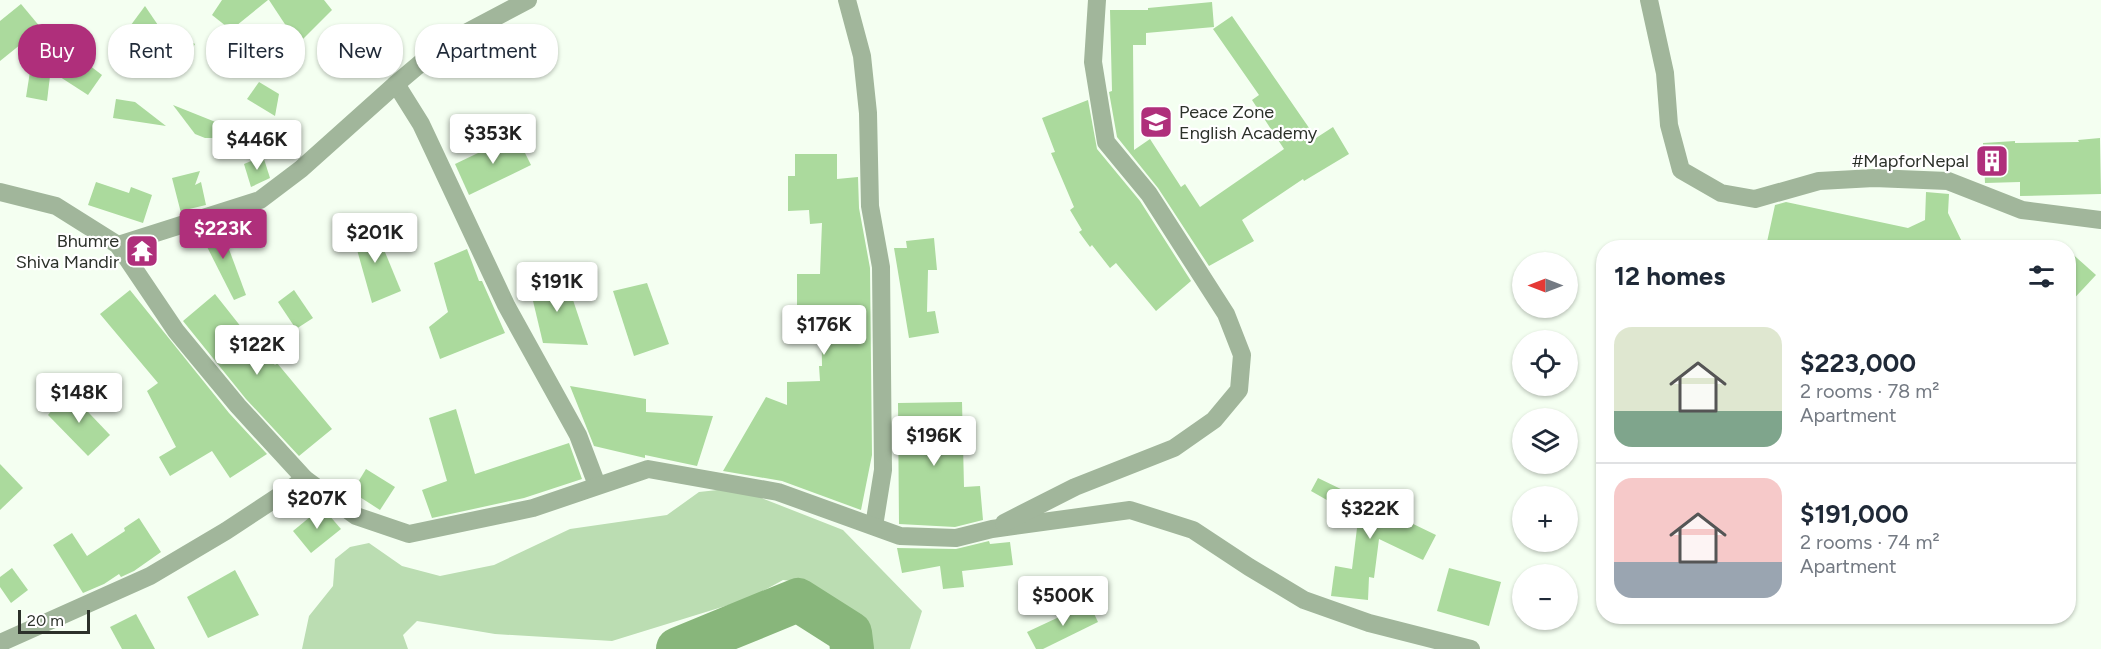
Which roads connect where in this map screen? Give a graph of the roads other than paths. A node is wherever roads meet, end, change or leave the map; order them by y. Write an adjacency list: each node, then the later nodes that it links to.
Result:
1 (528, 0): 5 (street)
2 (846, 0): 11 (street)
3 (1097, 0): 12 (street)
4 (1649, 0): 7 (street)
5 (396, 84): 8 (street); 10 (street)
6 (0, 192): 8 (street)
7 (2101, 220)
8 (118, 245): 9 (street)
9 (305, 479): 10 (street); 13 (street)
10 (597, 485): 11 (street)
11 (874, 526): 12 (street)
12 (992, 529): 14 (street)
13 (0, 643)
14 (1471, 649)

